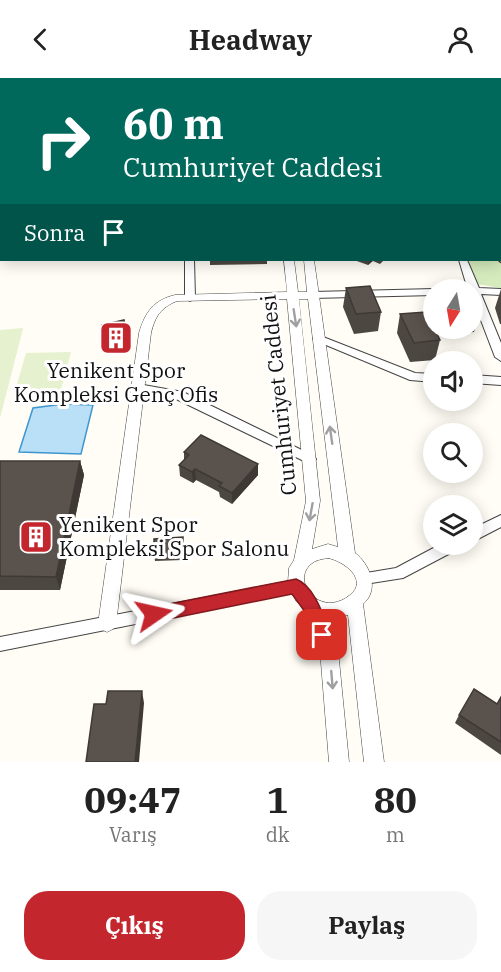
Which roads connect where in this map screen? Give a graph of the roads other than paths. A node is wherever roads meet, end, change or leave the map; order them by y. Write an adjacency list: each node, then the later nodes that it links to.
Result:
1 (189, 261): 11 (street)
2 (289, 261): 10 (street, Cumhuriyet Caddesi)
3 (309, 261): 9 (street)
4 (463, 261): 5 (street)
5 (470, 279)
6 (483, 291): 8 (street)
7 (423, 292): 9 (street)
8 (501, 292)
9 (313, 295): 10 (street); 13 (street)
10 (292, 296): 11 (street); 19 (street, Cumhuriyet Caddesi, one-way to 19)
11 (190, 298): 18 (street)
12 (483, 313): 14 (street)
13 (318, 338): 15 (street); 23 (street, one-way to 13)
14 (501, 357)
15 (423, 377)
16 (483, 380): 17 (street)
17 (501, 381)
18 (138, 388): 19 (street); 29 (street)
19 (310, 459): 24 (street, Cumhuriyet Caddesi, one-way to 24)
20 (501, 521): 21 (street)
21 (483, 530)
22 (434, 555): 25 (street)
23 (347, 556): 24 (street); 25 (street)
24 (302, 561): 26 (street)
25 (364, 578): 27 (street)
26 (296, 586): 28 (street); 29 (street)
27 (355, 604): 28 (street); 32 (street)
28 (310, 605): 31 (street, one-way to 31)
29 (107, 624): 30 (street)
30 (0, 644)
31 (339, 762)
32 (374, 762)

